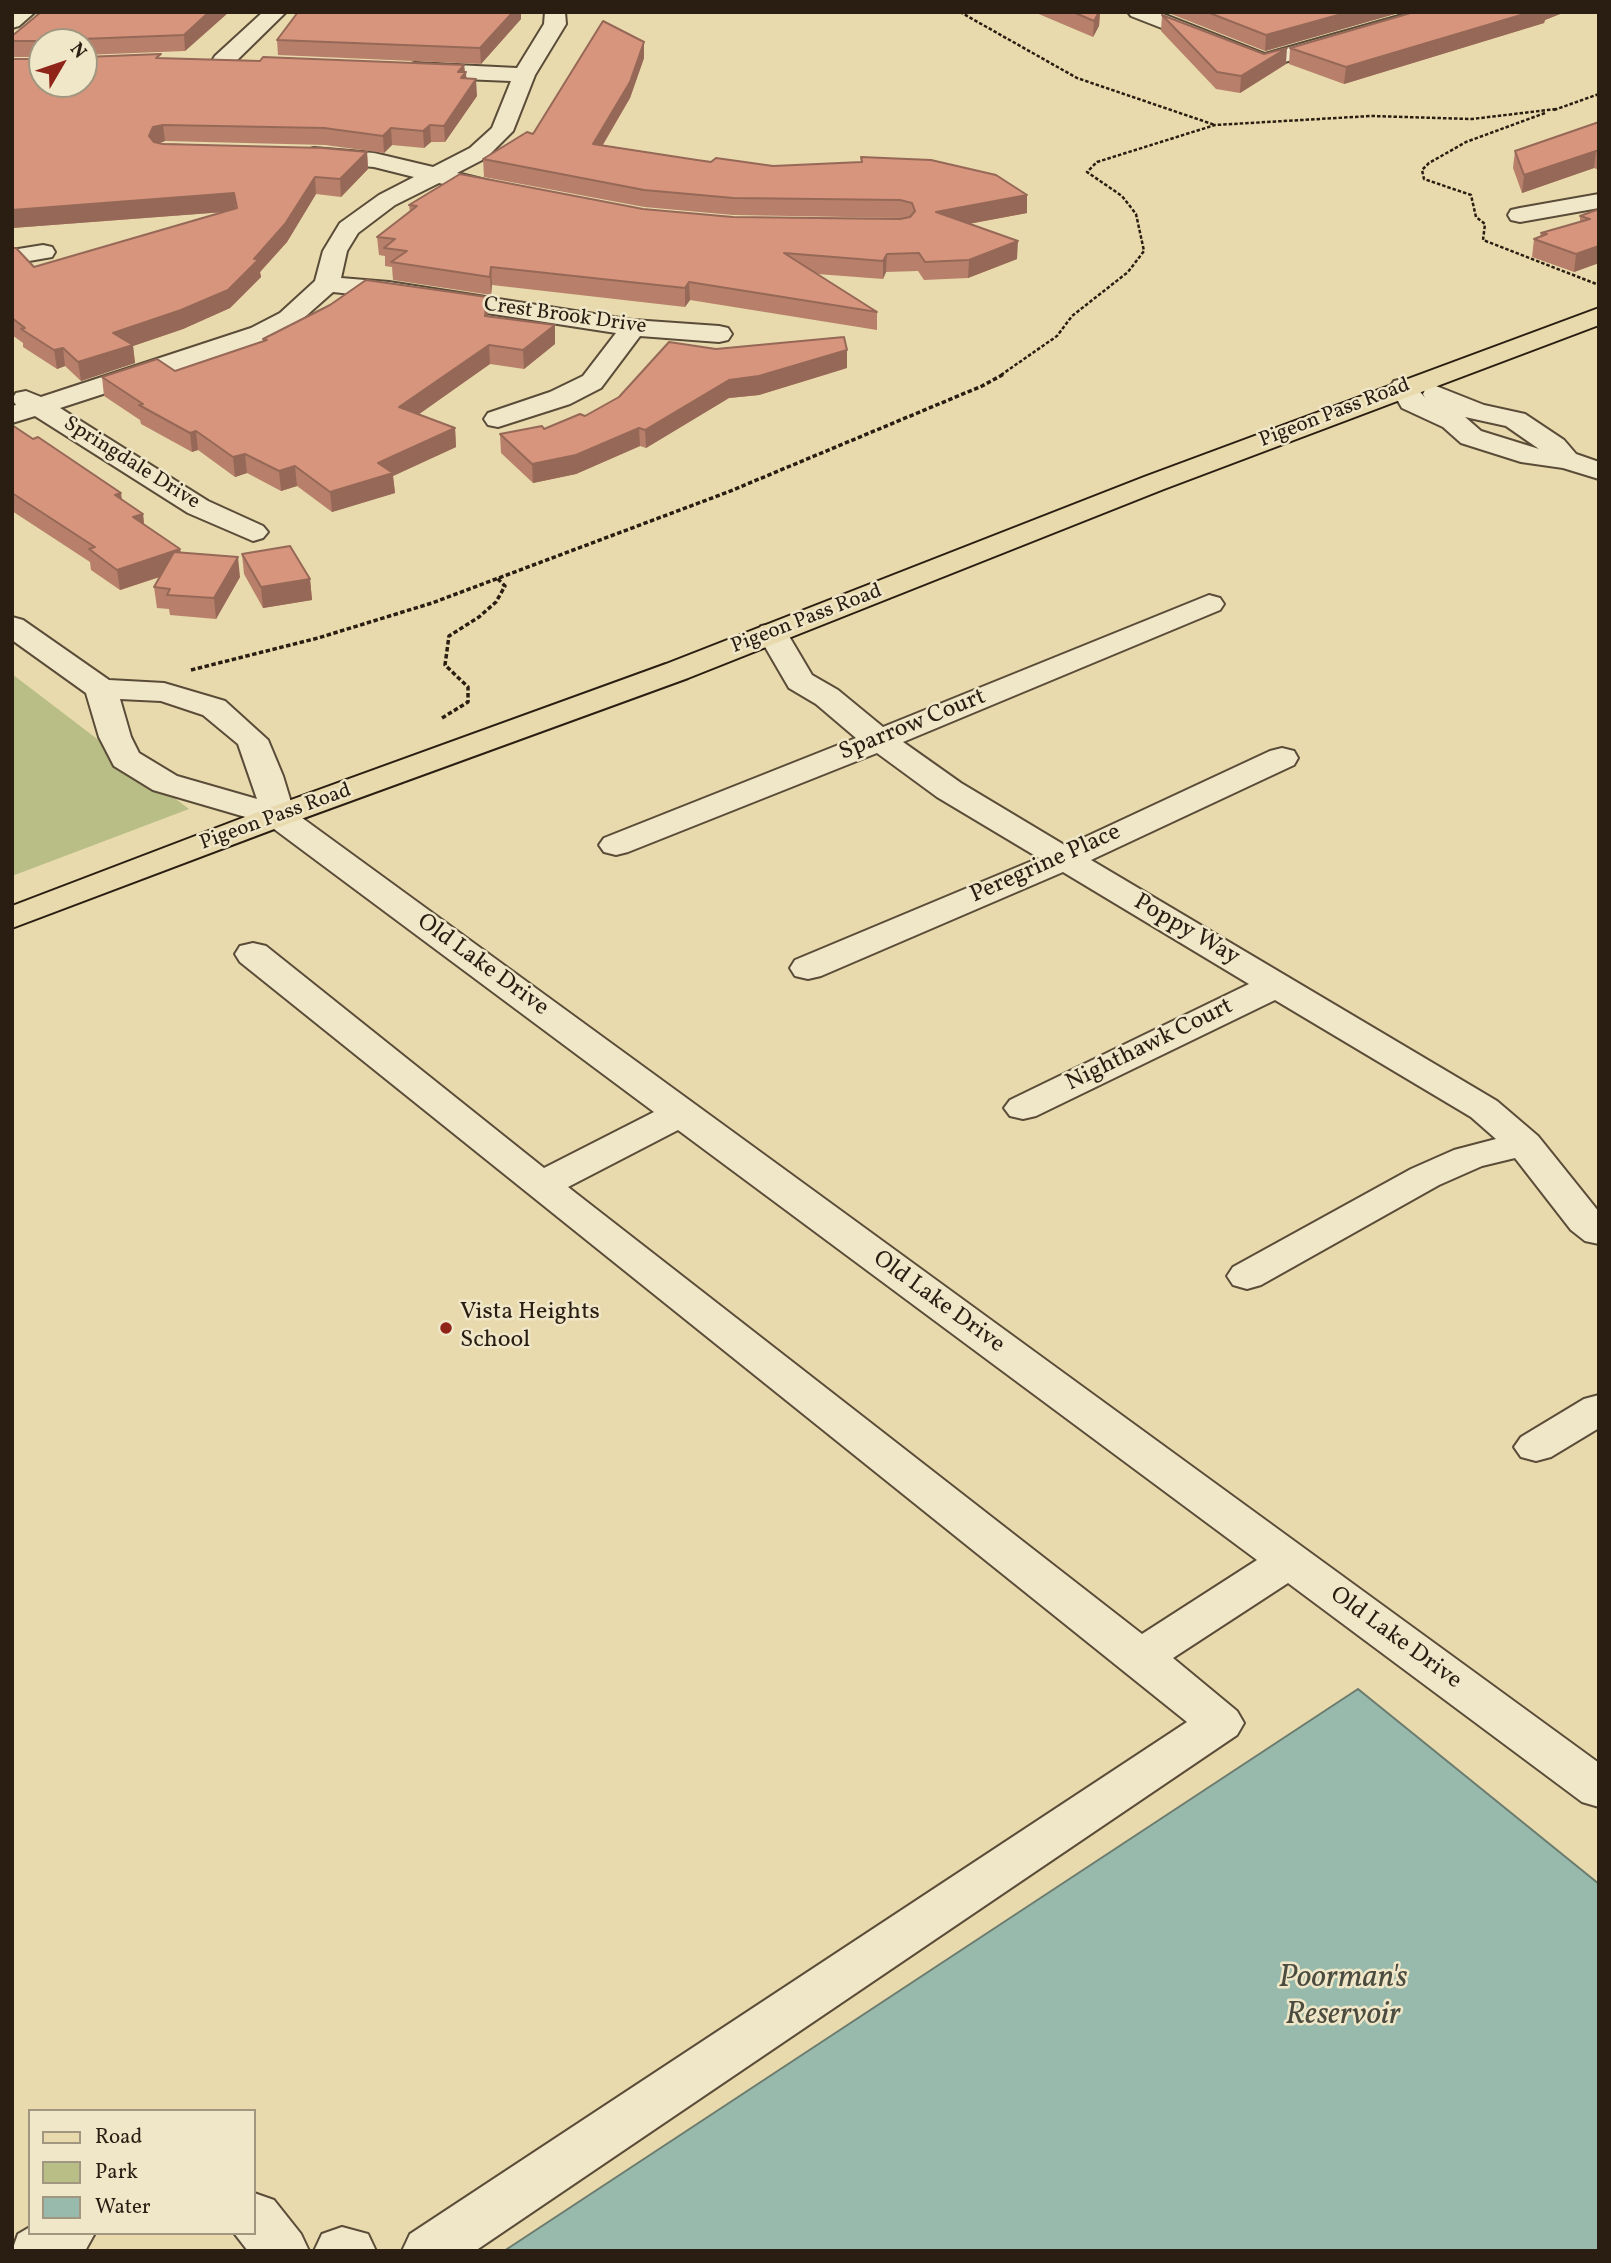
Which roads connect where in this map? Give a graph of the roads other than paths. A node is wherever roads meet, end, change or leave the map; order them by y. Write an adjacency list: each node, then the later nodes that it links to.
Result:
1 (25, 12): 6 (street)
2 (276, 12): 7 (street)
3 (555, 12): 9 (street)
4 (1138, 12): 5 (street)
5 (1437, 12)
6 (12, 22)
7 (251, 62)
8 (387, 69): 9 (street)
9 (524, 75): 11 (street)
10 (290, 154): 11 (street)
11 (438, 176): 12 (street); 17 (street)
12 (525, 196)
13 (1599, 201): 14 (street)
14 (1520, 215)
15 (43, 252): 16 (street)
16 (12, 257)
17 (327, 284): 19 (street, Crest Brook Drive); 23 (street)
18 (1599, 316): 21 (main road, Pigeon Pass Road)
19 (634, 328): 20 (street, Crest Brook Drive); 25 (street)
20 (719, 334)
21 (1404, 387): 27 (street); 32 (main road, Pigeon Pass Road)
22 (12, 390): 23 (street, Springdale Drive)
23 (40, 407): 24 (street); 29 (street, Springdale Drive)
24 (12, 415)
25 (498, 419)
26 (1599, 447): 27 (street)
27 (1567, 460): 28 (street)
28 (1599, 471)
29 (253, 532)
30 (1209, 604): 34 (street, Sparrow Court)
31 (12, 626): 33 (street)
32 (772, 633): 34 (street, Poppy Way); 36 (main road, Pigeon Pass Road)
33 (101, 689): 36 (street); 36 (street)
34 (880, 740): 37 (street, Sparrow Court); 38 (street, Poppy Way)
35 (1282, 758): 38 (street, Peregrine Place)
36 (278, 816): 39 (main road, Pigeon Pass Road); 44 (street, Old Lake Drive)
37 (616, 845)
38 (1063, 860): 41 (street, Peregrine Place); 42 (street, Poppy Way)
39 (12, 918)
40 (253, 954): 46 (street)
41 (808, 968)
42 (1276, 985): 43 (street, Nighthawk Court); 45 (street, Poppy Way)
43 (1023, 1108)
44 (681, 1113): 46 (street); 51 (street, Old Lake Drive)
45 (1524, 1143): 47 (street, Poppy Way); 48 (street)
46 (541, 1185): 52 (street)
47 (1599, 1232)
48 (1247, 1276)
49 (1599, 1409): 50 (street)
50 (1536, 1447)
51 (1289, 1561): 52 (street); 53 (street, Old Lake Drive)
52 (1140, 1657): 60 (street)
53 (1599, 1789)
54 (256, 2220): 57 (street)
55 (64, 2235): 56 (street)
56 (38, 2251)
57 (281, 2251)
58 (342, 2251): 59 (street)
59 (348, 2251)
60 (430, 2251)

